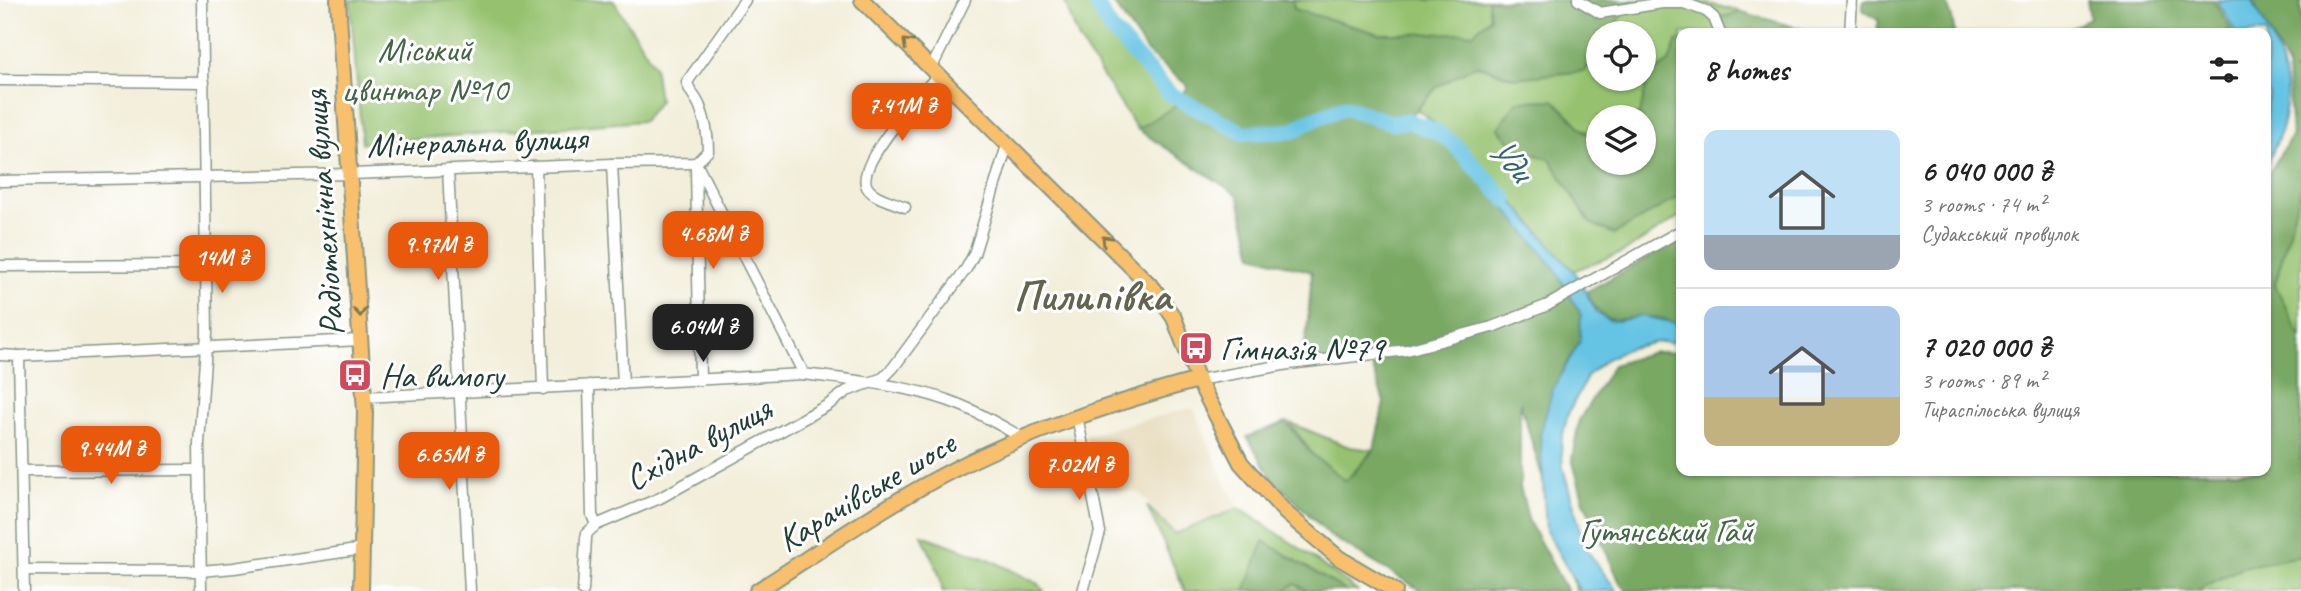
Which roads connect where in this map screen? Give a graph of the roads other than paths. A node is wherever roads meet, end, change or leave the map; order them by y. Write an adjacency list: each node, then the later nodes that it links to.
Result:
1 (202, 0): 12 (street)
2 (338, 0): 18 (main road, Радіотехнічна вулиця)
3 (745, 0): 14 (street)
4 (862, 0): 10 (main road, one-way to 4)
5 (965, 0): 10 (street)
6 (1578, 0): 8 (street)
7 (1852, 0): 9 (street)
8 (1718, 28)
9 (1850, 28)
10 (935, 71): 13 (main road); 21 (street)
11 (0, 80): 12 (street)
12 (204, 82): 19 (street)
13 (1008, 142): 31 (main road, one-way to 13); 32 (street, Східна вулиця)
14 (696, 163): 15 (street, Мінеральна вулиця); 29 (street); 30 (street)
15 (612, 164): 16 (street, Мінеральна вулиця); 33 (street)
16 (536, 167): 17 (street, Мінеральна вулиця); 35 (street)
17 (448, 170): 18 (street, Мінеральна вулиця); 36 (street)
18 (351, 174): 19 (street, Мінеральна вулиця); 25 (main road, Радіотехнічна вулиця, one-way to 25)
19 (206, 177): 20 (street, Мінеральна вулиця); 23 (street)
20 (0, 181)
21 (905, 206)
22 (1676, 233): 31 (street, Карачівське шосе)
23 (206, 265): 24 (street); 26 (street)
24 (0, 266)
25 (362, 340): 26 (street); 37 (main road, Радіотехнічна вулиця)
26 (205, 348): 28 (street); 40 (street)
27 (0, 355): 28 (street)
28 (19, 356): 41 (street)
29 (804, 374): 30 (street); 32 (street)
30 (700, 380): 33 (street)
31 (1198, 380): 38 (main road, Карачівське шосе); 53 (main road)
32 (872, 383): 39 (street); 42 (street, Східна вулиця)
33 (623, 384): 34 (street)
34 (589, 385): 35 (street); 42 (street)
35 (543, 389): 36 (street)
36 (459, 392): 37 (street); 49 (street)
37 (364, 397): 43 (main road, Радіотехнічна вулиця)
38 (1077, 416): 39 (main road, Карачівське шосе); 52 (street)
39 (1023, 438): 51 (main road, Карачівське шосе)
40 (199, 470): 41 (street); 45 (street)
41 (22, 471): 44 (street)
42 (596, 525): 50 (street)
43 (363, 549): 45 (street); 48 (main road, Радіотехнічна вулиця)
44 (24, 570): 45 (street); 46 (street)
45 (201, 571): 47 (street)
46 (24, 591)
47 (201, 591)
48 (361, 591)
49 (470, 591)
50 (583, 591)
51 (757, 591)
52 (1083, 591)
53 (1395, 591)

